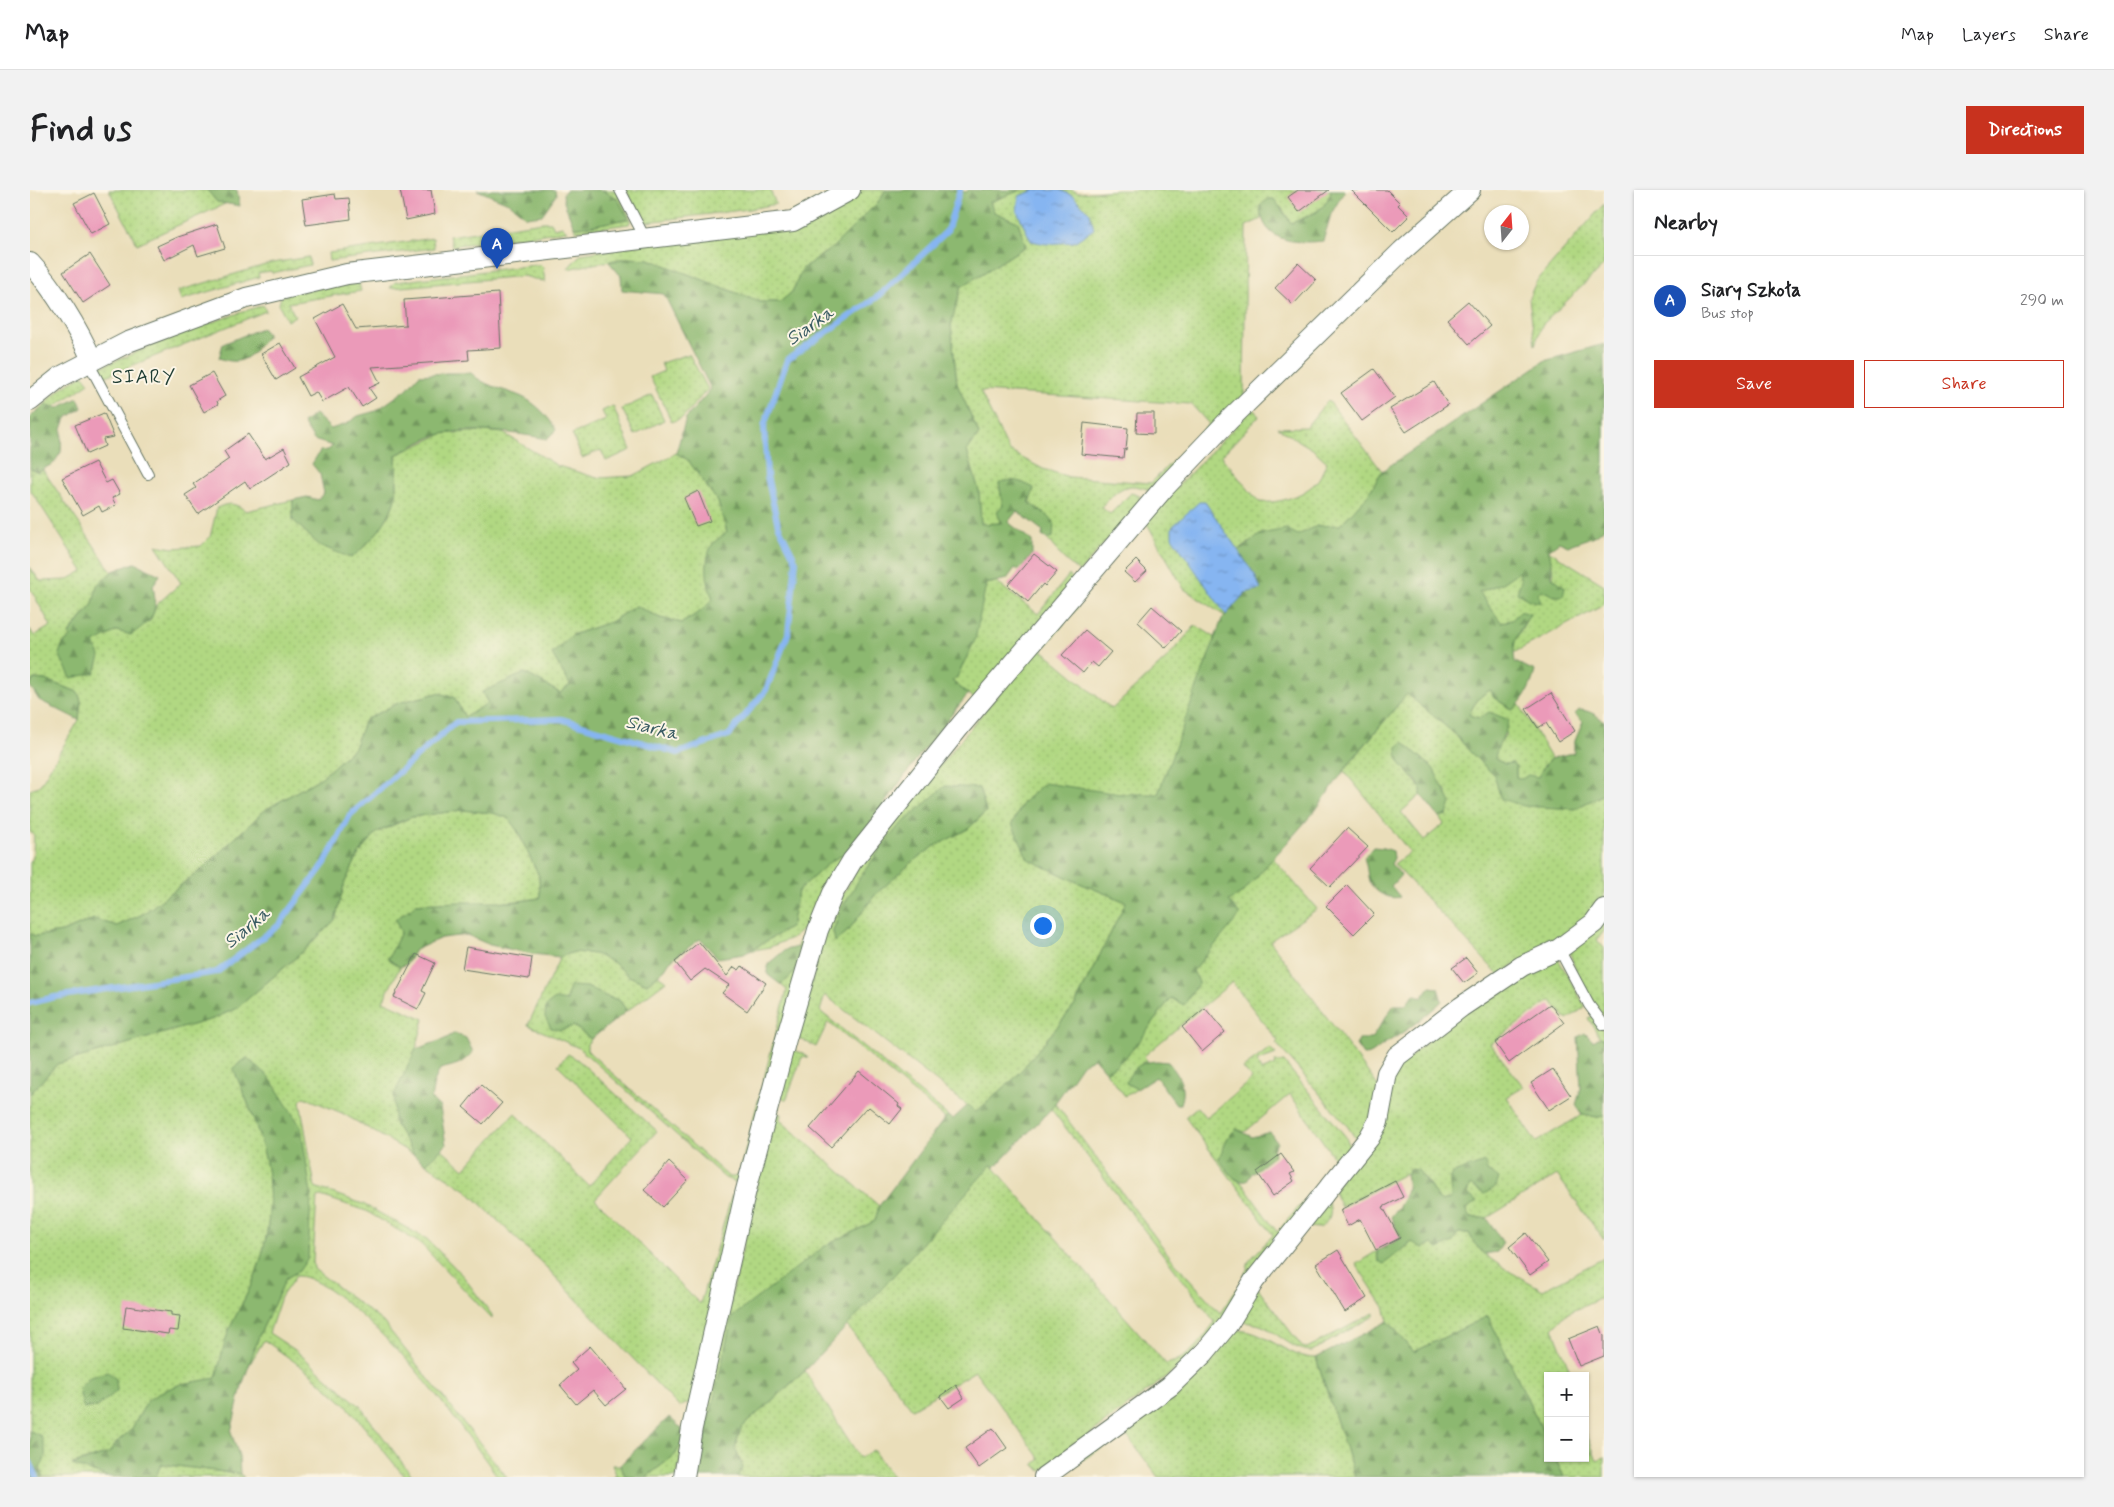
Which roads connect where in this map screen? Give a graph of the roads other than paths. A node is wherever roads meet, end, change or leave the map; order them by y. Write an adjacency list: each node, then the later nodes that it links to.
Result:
1 (620, 190): 4 (lane)
2 (850, 190): 4 (street)
3 (1470, 190): 12 (street)
4 (646, 240): 6 (street)
5 (30, 263): 6 (street)
6 (90, 361): 7 (street); 8 (lane)
7 (30, 402)
8 (148, 474)
9 (1604, 909): 10 (street)
10 (1559, 949): 11 (lane); 13 (street)
11 (1604, 1025)
12 (684, 1477)
13 (1044, 1477)

